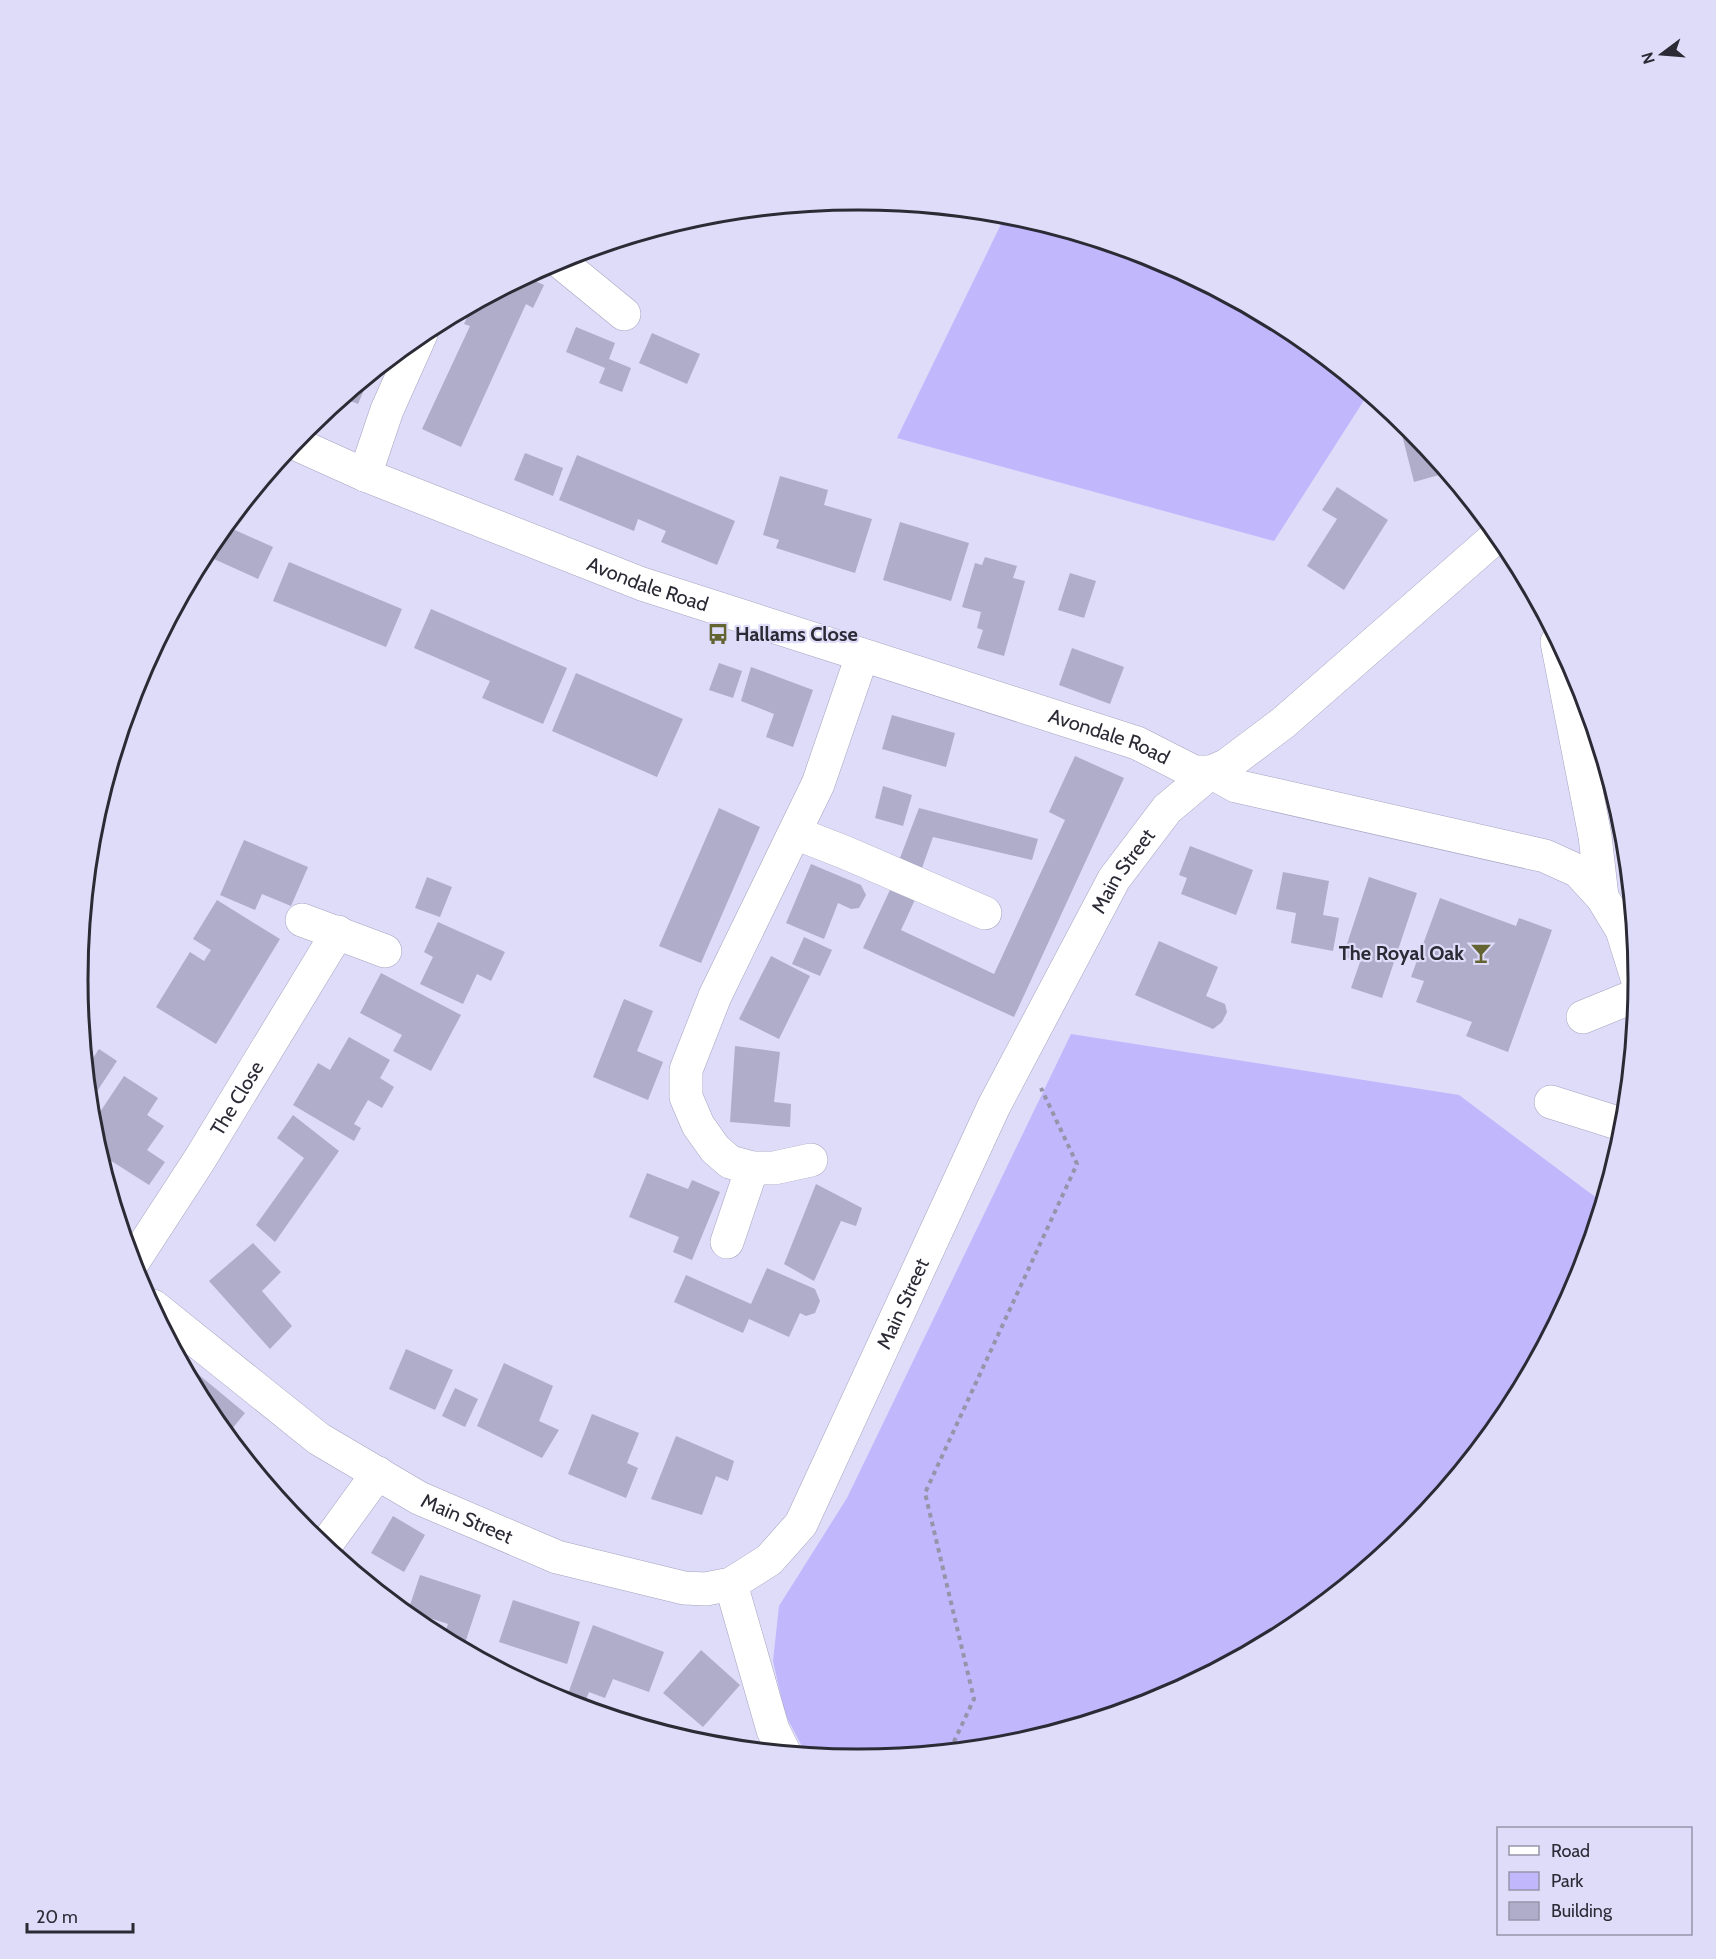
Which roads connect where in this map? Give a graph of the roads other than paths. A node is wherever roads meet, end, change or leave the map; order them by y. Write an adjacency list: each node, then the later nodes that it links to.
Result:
1 (567, 268): 2 (street)
2 (624, 314)
3 (413, 353): 5 (street)
4 (303, 447): 5 (street, Avondale Road)
5 (365, 475): 7 (street, Avondale Road)
6 (1491, 542): 9 (street, Main Street)
7 (862, 656): 9 (street, Avondale Road); 10 (street)
8 (1563, 671): 11 (street)
9 (1211, 772): 11 (street, Avondale Road); 28 (street, Main Street)
10 (795, 833): 12 (street); 22 (street)
11 (1602, 897): 15 (street)
12 (986, 913)
13 (302, 920): 14 (street)
14 (338, 932): 16 (street); 24 (street, The Close)
15 (1627, 945)
16 (386, 951)
17 (1627, 999): 18 (street)
18 (1583, 1017)
19 (1551, 1102): 20 (street)
20 (1614, 1122)
21 (812, 1160): 22 (street)
22 (752, 1168): 23 (street)
23 (728, 1242)
24 (139, 1253)
25 (167, 1317): 26 (street, Main Street)
26 (378, 1473): 27 (street); 28 (street, Main Street)
27 (330, 1539)
28 (731, 1584): 29 (street)
29 (780, 1744)

